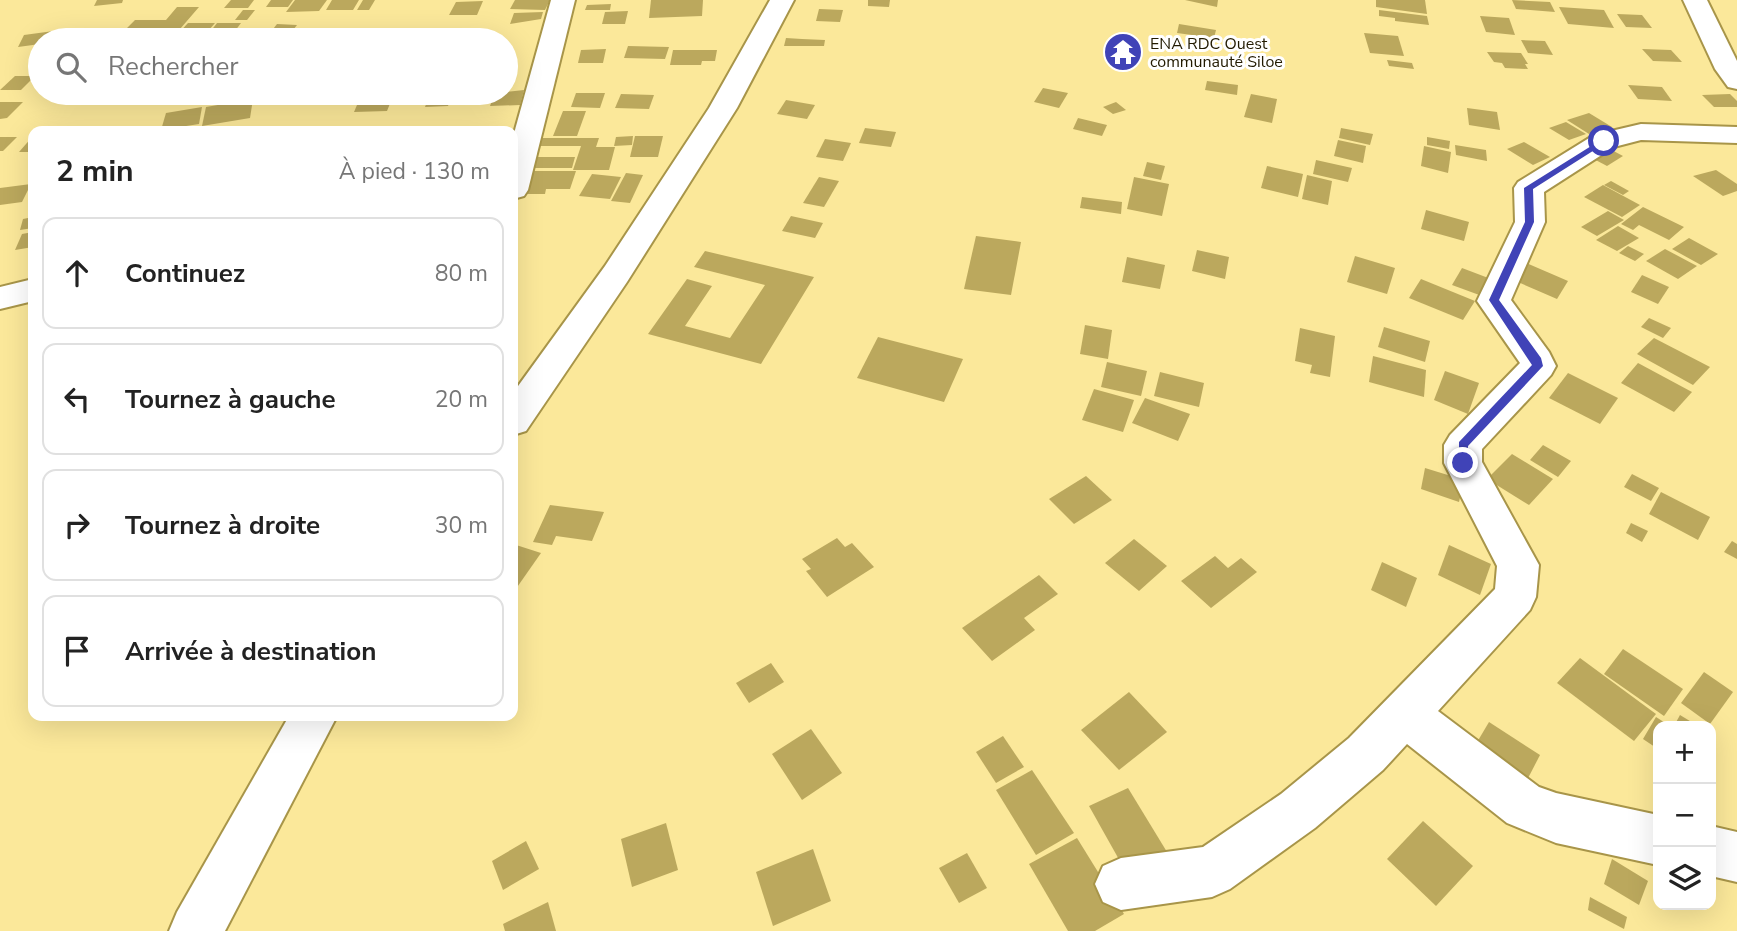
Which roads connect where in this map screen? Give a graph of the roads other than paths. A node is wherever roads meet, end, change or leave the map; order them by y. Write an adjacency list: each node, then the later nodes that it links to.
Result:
1 (563, 0): 6 (street)
2 (782, 0): 9 (street)
3 (1695, 0): 4 (street)
4 (1737, 81)
5 (1737, 135): 10 (street)
6 (518, 171)
7 (28, 291): 8 (street)
8 (0, 298)
9 (518, 414)
10 (1405, 714): 12 (street); 15 (street)
11 (311, 721): 16 (street)
12 (1653, 839)
13 (1716, 852): 14 (street)
14 (1737, 857)
15 (1121, 884)
16 (196, 931)

